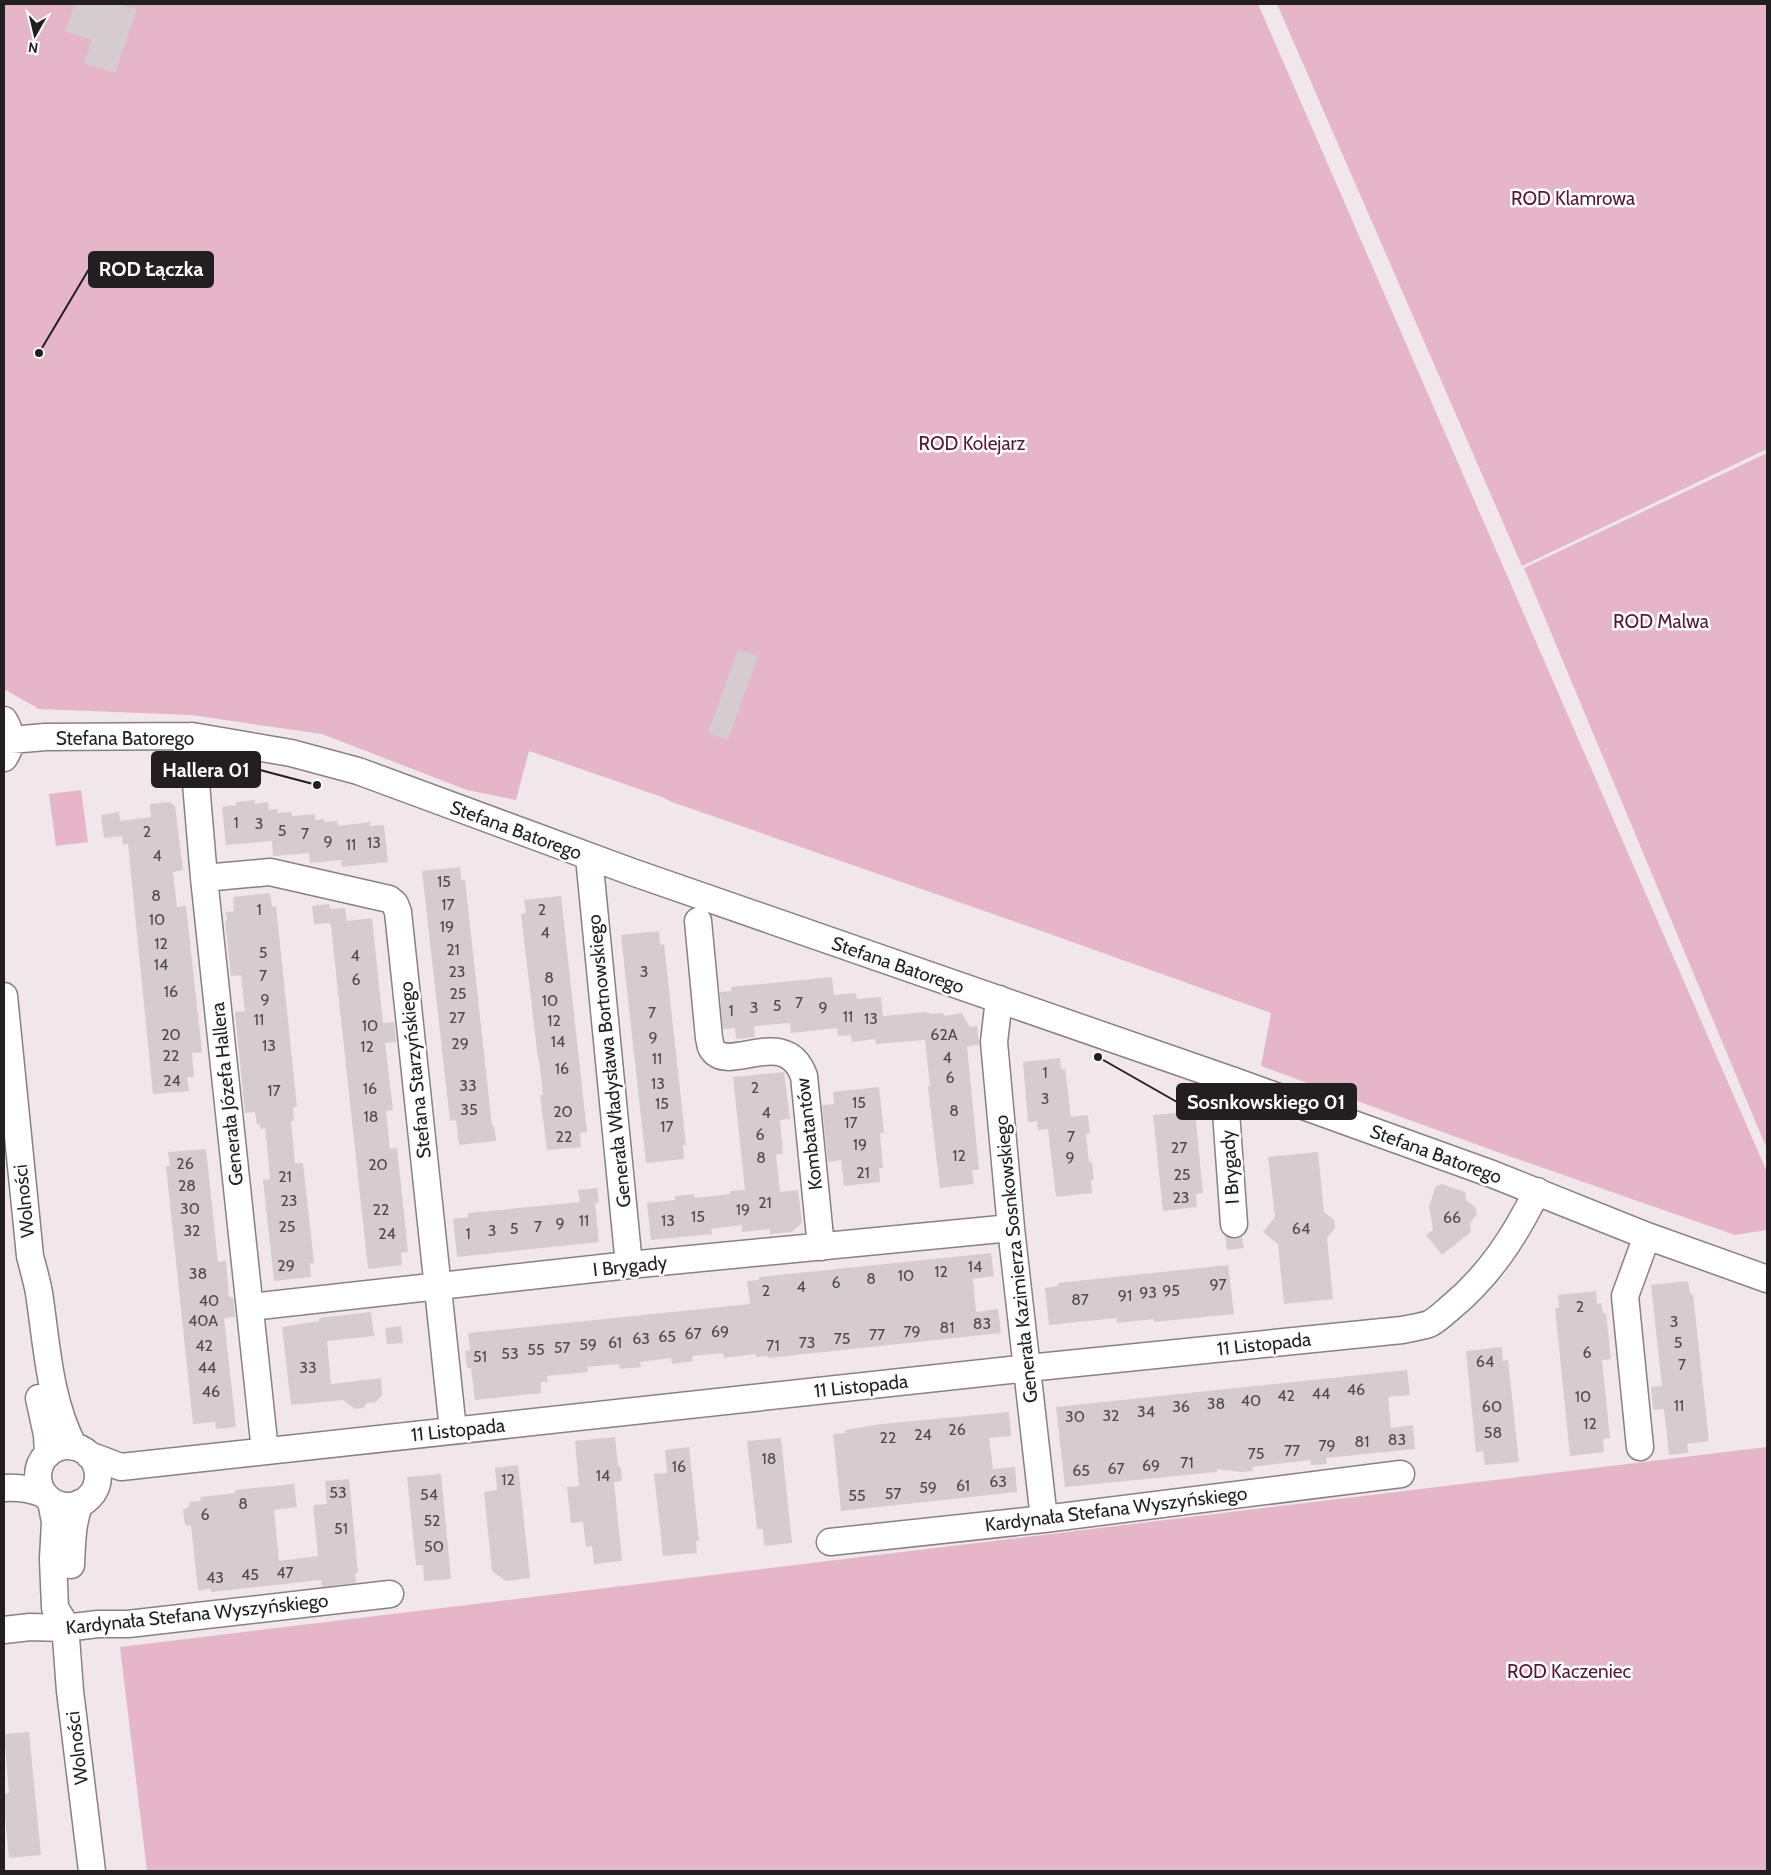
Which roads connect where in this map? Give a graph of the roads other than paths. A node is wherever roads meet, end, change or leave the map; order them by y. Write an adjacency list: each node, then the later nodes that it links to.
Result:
1 (192, 736): 2 (street, Stefana Batorego); 3 (street, Stefana Batorego); 4 (street, Generała Józefa Hallera)
2 (6, 739)
3 (589, 857): 7 (street, Stefana Batorego); 15 (street, Generała Władysława Bortnowskiego)
4 (204, 878): 17 (street, Stefana Starzyńskiego); 18 (street, Generała Józefa Hallera)
5 (698, 922): 13 (street, Kombatantów)
6 (4, 996): 14 (street, Wolności)
7 (999, 999): 8 (street, Stefana Batorego); 11 (street, Generała Kazimierza Sosnkowskiego)
8 (1234, 1081): 9 (street, Stefana Batorego); 10 (street, I Brygady)
9 (1537, 1191): 12 (street, Stefana Batorego); 19 (street, 11 Listopada)
10 (1234, 1224)
11 (1011, 1228): 13 (street, I Brygady); 19 (street, Generała Kazimierza Sosnkowskiego)
12 (1648, 1236): 16 (street, Stefana Batorego); 21 (street)
13 (821, 1247): 15 (street, I Brygady)
14 (30, 1256): 22 (street, Wolności); 24 (street, Wolności)
15 (629, 1265): 17 (street, I Brygady)
16 (1767, 1279)
17 (438, 1287): 18 (street, I Brygady); 20 (street, Stefana Starzyńskiego)
18 (250, 1307): 23 (street, Generała Józefa Hallera)
19 (1028, 1368): 20 (street, 11 Listopada); 31 (street, Generała Kazimierza Sosnkowskiego)
20 (453, 1430): 23 (street, 11 Listopada)
21 (1640, 1447)
22 (81, 1451): 24 (street); 25 (street, 11 Listopada); 29 (street)
23 (265, 1451): 25 (street, 11 Listopada)
24 (44, 1459): 26 (street); 30 (street)
25 (120, 1467): 29 (street)
26 (4, 1473)
27 (1401, 1474): 31 (street, Kardynała Stefana Wyszyńskiego)
28 (4, 1488): 30 (street)
29 (87, 1496): 30 (street); 34 (street, Wolności)
30 (48, 1497): 34 (street, Wolności)
31 (1044, 1519): 32 (street, Kardynała Stefana Wyszyńskiego)
32 (830, 1542)
33 (390, 1594): 34 (street, Kardynała Stefana Wyszyńskiego)
34 (65, 1626): 35 (street, Kardynała Stefana Wyszyńskiego); 36 (street, Wolności)
35 (4, 1630)
36 (92, 1871)

